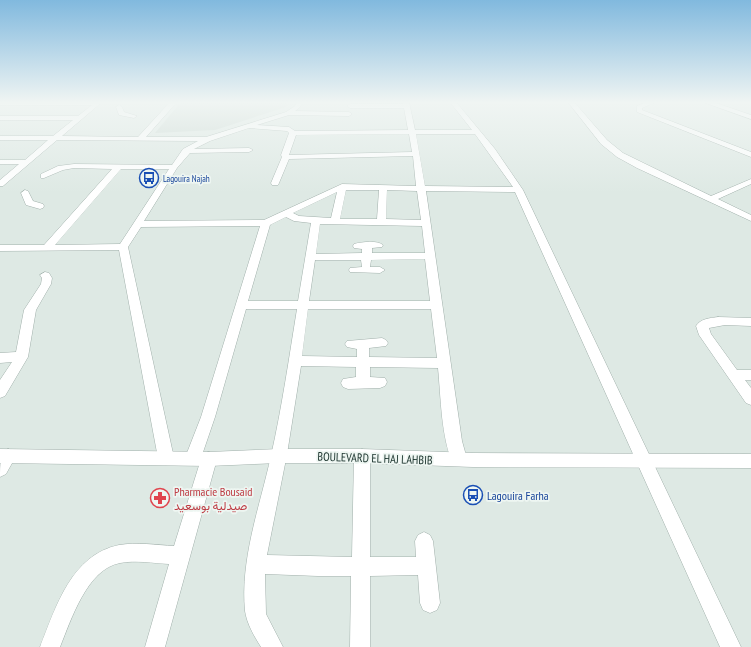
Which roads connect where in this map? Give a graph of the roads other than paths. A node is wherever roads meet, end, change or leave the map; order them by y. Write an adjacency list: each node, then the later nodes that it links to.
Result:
1 (63, 132): 12 (street)
2 (147, 132): 13 (street)
3 (228, 132): 14 (street)
4 (398, 132): 10 (street)
5 (411, 132): 17 (street)
6 (476, 132): 31 (street)
7 (596, 132): 33 (street)
8 (692, 132): 18 (street)
9 (293, 133): 10 (street); 19 (street)
10 (346, 133)
11 (0, 138): 12 (street)
12 (56, 138): 13 (street); 21 (street)
13 (142, 138): 14 (street)
14 (207, 139): 16 (street)
15 (249, 150): 16 (street)
16 (186, 151): 23 (street)
17 (416, 154): 19 (street); 30 (street)
18 (751, 155)
19 (286, 157): 26 (street)
20 (0, 162): 21 (street)
21 (26, 162): 27 (street)
22 (119, 166): 23 (street); 24 (street); 44 (street)
23 (174, 167): 42 (street)
24 (44, 176)
25 (751, 181): 33 (street)
26 (275, 183)
27 (0, 184)
28 (342, 187): 29 (street); 35 (street); 38 (street)
29 (383, 187): 30 (street); 39 (street)
30 (421, 188): 31 (street); 41 (street)
31 (519, 190): 75 (street)
32 (25, 193): 34 (street)
33 (711, 199): 36 (street)
34 (40, 206)
35 (285, 213): 37 (street); 40 (street)
36 (751, 218)
37 (316, 221): 38 (street); 47 (street)
38 (335, 222): 39 (street)
39 (381, 222): 41 (street)
40 (266, 223): 42 (street); 52 (street)
41 (426, 223): 48 (street)
42 (137, 224): 45 (street)
43 (368, 245): 49 (street)
44 (47, 247): 45 (street); 46 (street)
45 (122, 247): 71 (street)
46 (0, 248)
47 (310, 256): 49 (street); 54 (street)
48 (430, 256): 49 (street); 53 (street)
49 (367, 257): 50 (street)
50 (380, 270)
51 (46, 275): 57 (street)
52 (241, 305): 54 (street); 72 (street)
53 (436, 305): 54 (street); 61 (street)
54 (304, 306): 59 (street)
55 (751, 322): 62 (street)
56 (382, 343): 60 (street)
57 (22, 357): 58 (street); 67 (street)
58 (0, 358)
59 (295, 361): 60 (street); 69 (street)
60 (364, 362): 61 (street); 64 (street)
61 (443, 363): 73 (street)
62 (733, 374): 63 (street); 68 (street)
63 (751, 375)
64 (363, 382): 65 (street); 66 (street)
65 (380, 382)
66 (348, 383)
67 (0, 392)
68 (751, 399)
69 (279, 456): 70 (street, BOULEVARD EL HAJ LAHBIB); 72 (street, BOULEVARD EL HAJ LAHBIB); 79 (street)
70 (362, 456): 73 (street, BOULEVARD EL HAJ LAHBIB); 81 (street)
71 (166, 458): 72 (street, BOULEVARD EL HAJ LAHBIB); 74 (street, BOULEVARD EL HAJ LAHBIB)
72 (201, 458): 78 (street)
73 (459, 459): 75 (street, BOULEVARD EL HAJ LAHBIB)
74 (2, 460)
75 (645, 460): 76 (street, BOULEVARD EL HAJ LAHBIB); 87 (street)
76 (751, 461)
77 (424, 541): 80 (street)
78 (181, 555): 83 (street); 84 (street)
79 (257, 564): 81 (street); 85 (street)
80 (426, 566): 81 (street); 82 (street)
81 (360, 567): 86 (street)
82 (430, 603)
83 (50, 647)
84 (155, 647)
85 (273, 647)
86 (360, 647)
87 (731, 647)

